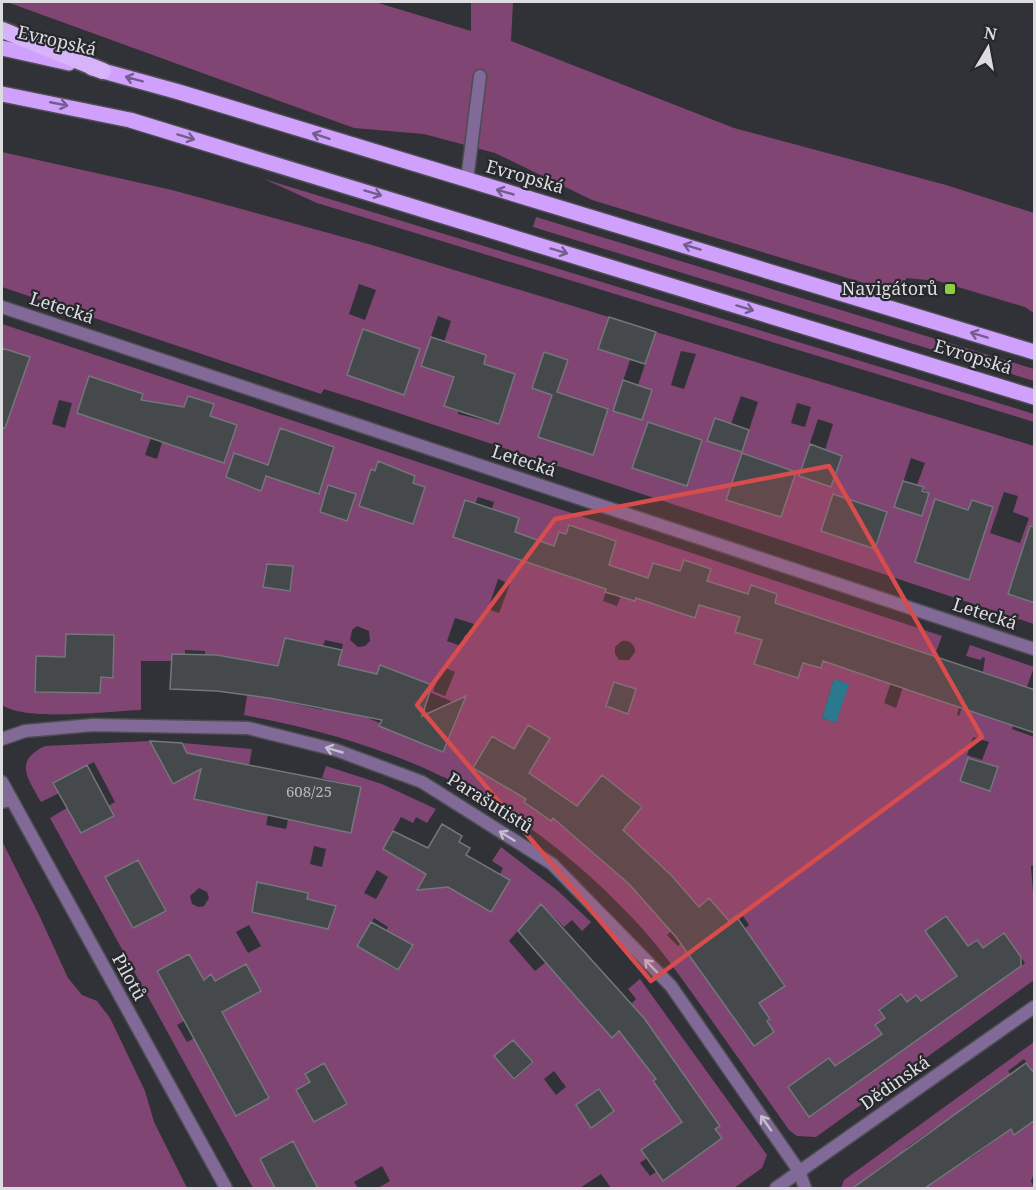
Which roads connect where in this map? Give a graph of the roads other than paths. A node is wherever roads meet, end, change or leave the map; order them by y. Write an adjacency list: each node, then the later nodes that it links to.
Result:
1 (2, 30): 3 (highway)
2 (2, 48): 3 (main road, Evropská)
3 (103, 71): 6 (main road, Evropská, one-way to 3)
4 (480, 76): 6 (street)
5 (2, 94): 9 (main road, Evropská, one-way to 9)
6 (466, 180): 8 (main road, Evropská, one-way to 6)
7 (2, 307): 10 (street, Letecká)
8 (1035, 352)
9 (1035, 397)
10 (1035, 649)
11 (2, 739): 15 (street, Parašutistů, one-way to 11)
12 (2, 782): 13 (street, Pilotů)
13 (6, 801): 16 (street, Pilotů)
14 (1035, 1007): 15 (street, Dědinská)
15 (800, 1171): 17 (street, Dědinská); 18 (street, Parašutistů)
16 (226, 1188)
17 (776, 1188)
18 (805, 1188)

